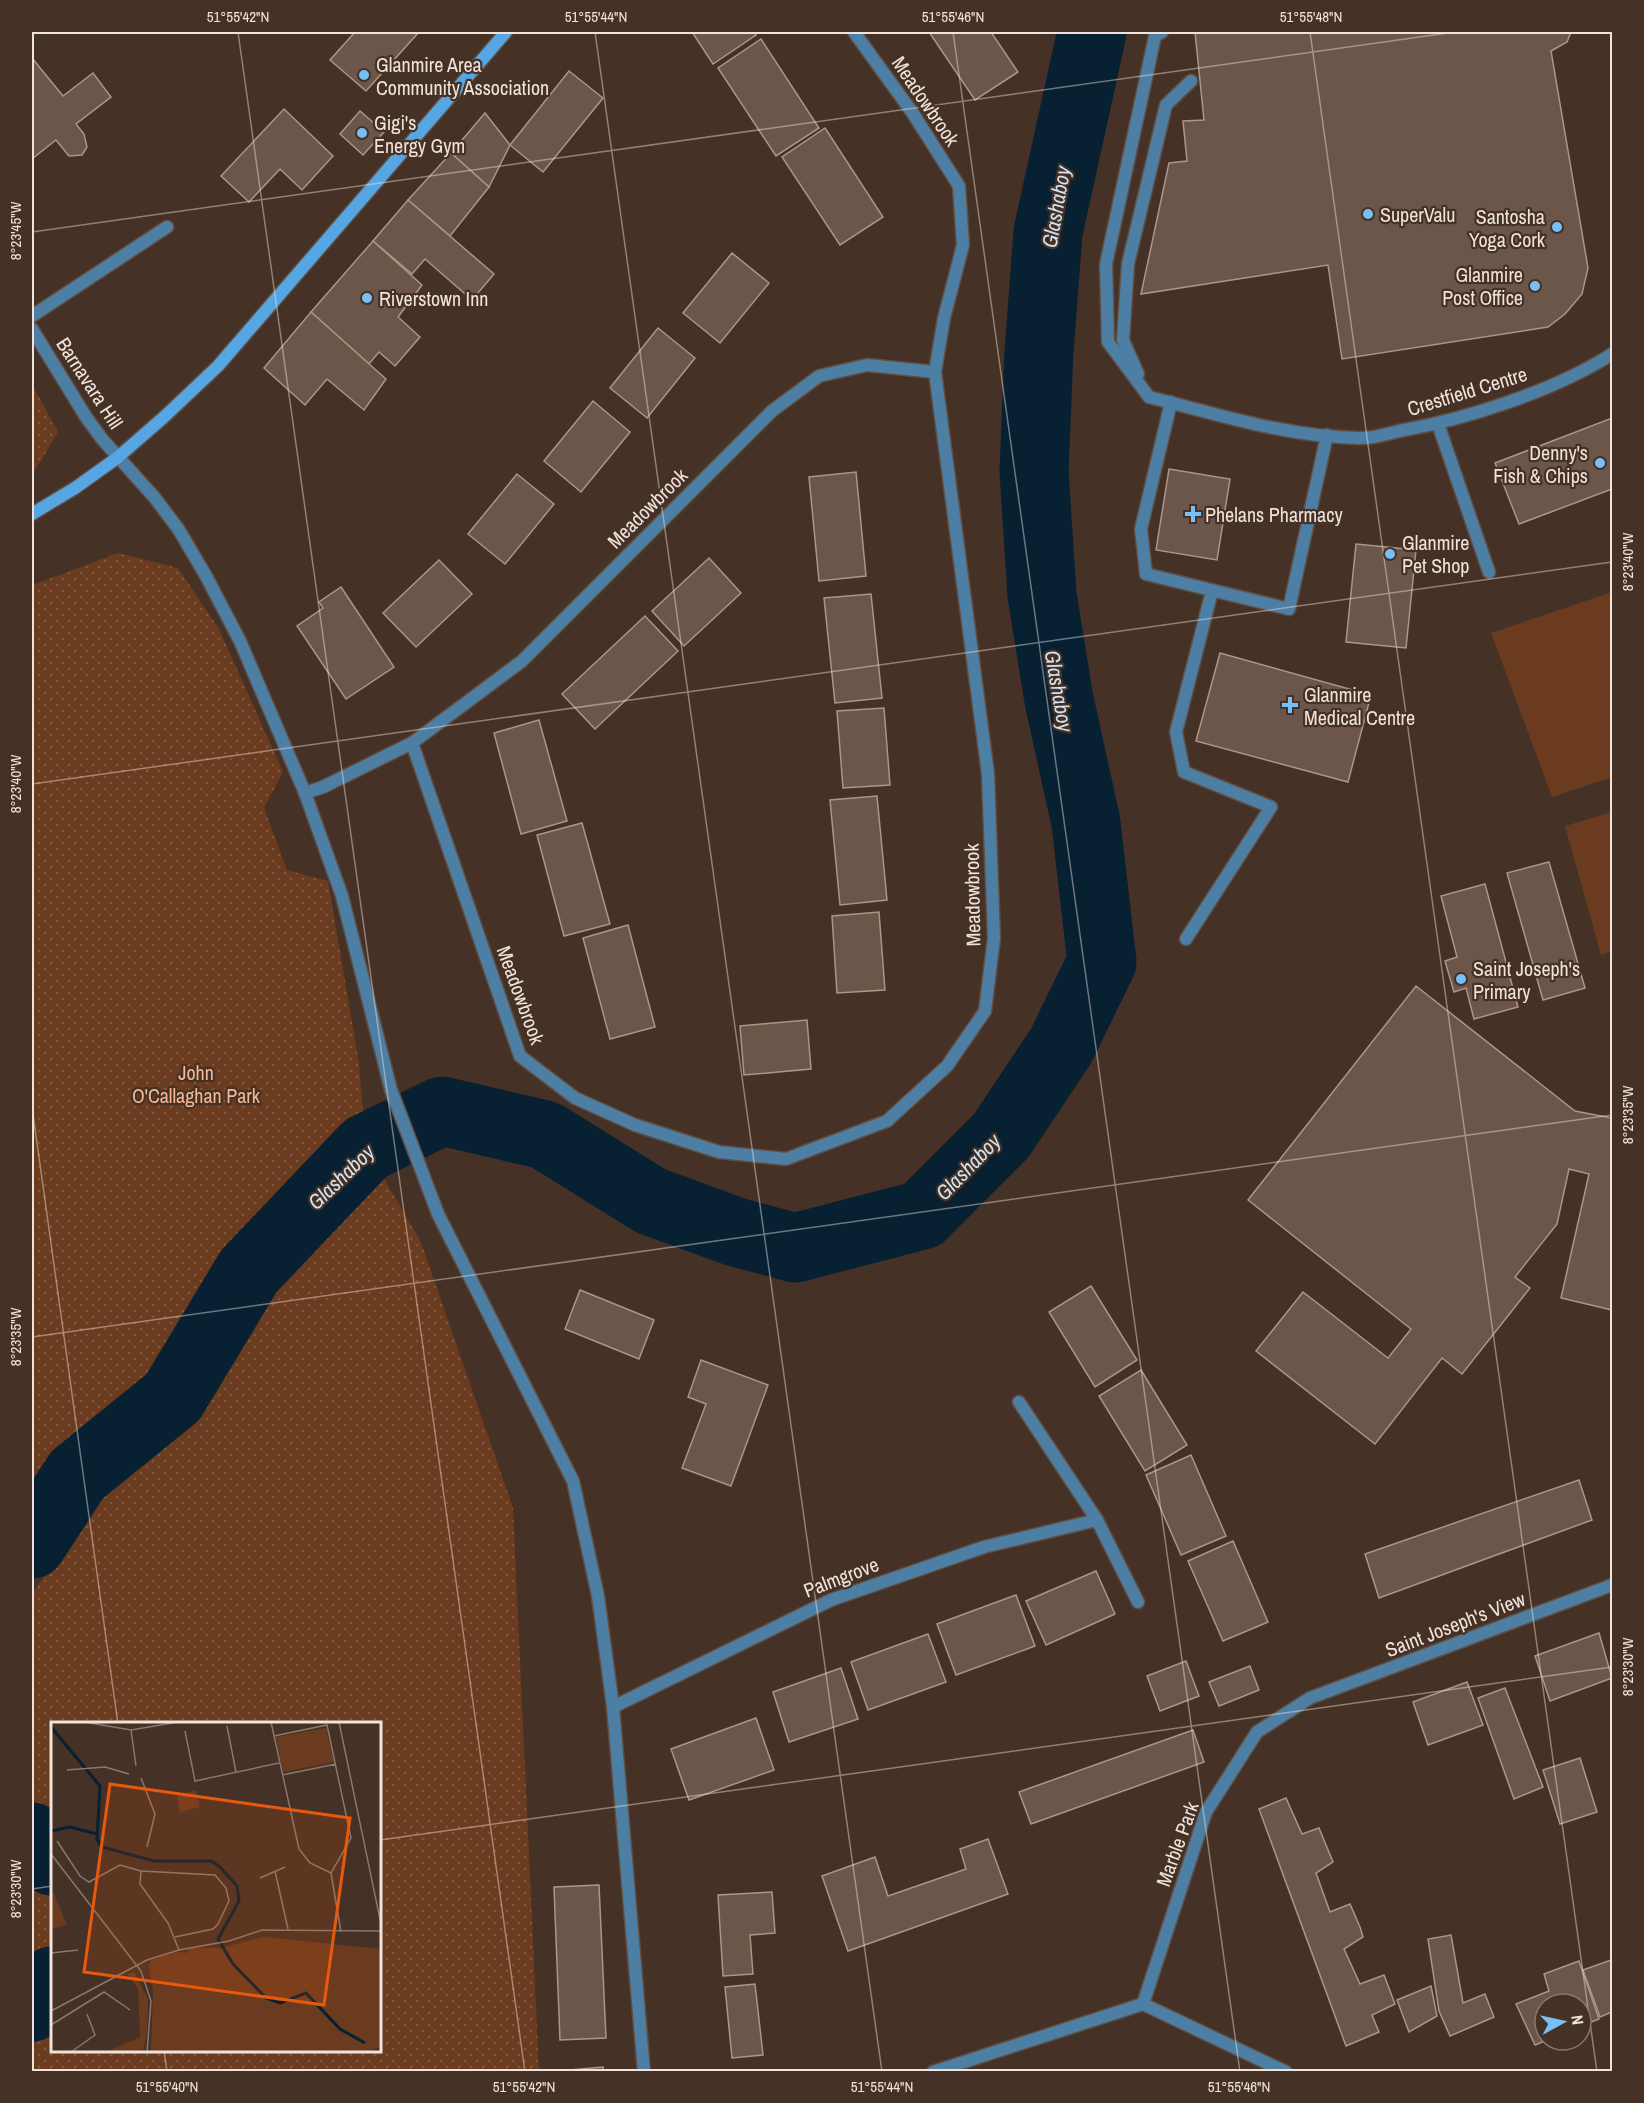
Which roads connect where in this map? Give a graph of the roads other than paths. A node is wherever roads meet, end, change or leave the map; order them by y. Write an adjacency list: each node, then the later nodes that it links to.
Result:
1 (506, 32): 14 (main road)
2 (854, 32): 9 (street, Meadowbrook)
3 (1162, 32): 10 (street)
4 (1191, 81): 10 (street)
5 (167, 227): 6 (street)
6 (32, 316)
7 (32, 329): 14 (street, Barnavara Hill)
8 (1612, 354): 12 (street, Crestfield Centre)
9 (935, 372): 18 (street, Meadowbrook); 18 (street, Meadowbrook)
10 (1149, 397): 11 (street, Crestfield Centre)
11 (1171, 402): 13 (street, Crestfield Centre); 17 (street)
12 (1438, 424): 13 (street, Crestfield Centre); 16 (street)
13 (1327, 435): 17 (street)
14 (117, 458): 15 (main road); 19 (street, Barnavara Hill)
15 (32, 514)
16 (1489, 572)
17 (1212, 591): 20 (street)
18 (412, 742): 19 (street, Meadowbrook)
19 (305, 793): 26 (street, Barnavara Hill)
20 (1186, 939)
21 (1018, 1402): 22 (street)
22 (1097, 1520): 24 (street); 26 (street, Palmgrove)
23 (1612, 1586): 25 (street, Saint Joseph's View)
24 (1138, 1602)
25 (1310, 1698): 27 (street, Marble Park)
26 (613, 1707): 28 (street, Barnavara Hill)
27 (1143, 2004): 29 (street); 30 (street)
28 (644, 2072)
29 (933, 2072)
30 (1286, 2072)

